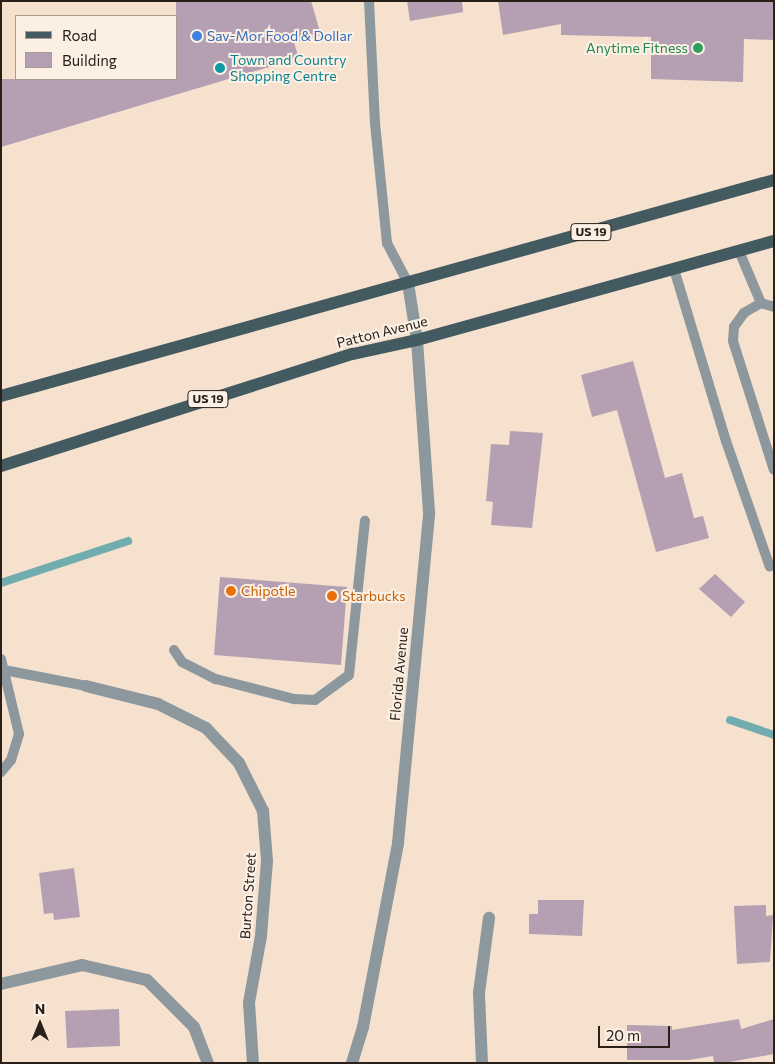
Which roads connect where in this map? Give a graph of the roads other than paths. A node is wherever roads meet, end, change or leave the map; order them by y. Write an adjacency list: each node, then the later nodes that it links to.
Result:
1 (369, 1): 6 (lane)
2 (774, 180): 6 (main road, US 19)
3 (774, 241): 4 (main road, Patton Avenue / US 19)
4 (739, 251): 5 (main road, Patton Avenue / US 19); 7 (lane)
5 (674, 269): 9 (main road, Patton Avenue / US 19); 14 (lane)
6 (408, 283): 9 (street, Florida Avenue); 10 (main road, US 19)
7 (761, 303): 8 (lane); 12 (lane)
8 (774, 307)
9 (417, 340): 11 (main road, Patton Avenue / US 19); 23 (street, Florida Avenue)
10 (1, 396)
11 (1, 466)
12 (774, 470)
13 (365, 521): 15 (lane)
14 (770, 568)
15 (174, 650)
16 (3, 664): 17 (lane); 18 (lane)
17 (86, 686): 22 (street, Burton Street)
18 (1, 772)
19 (489, 918): 24 (street)
20 (1, 984): 21 (street)
21 (208, 1063)
22 (253, 1063)
23 (352, 1063)
24 (482, 1063)

